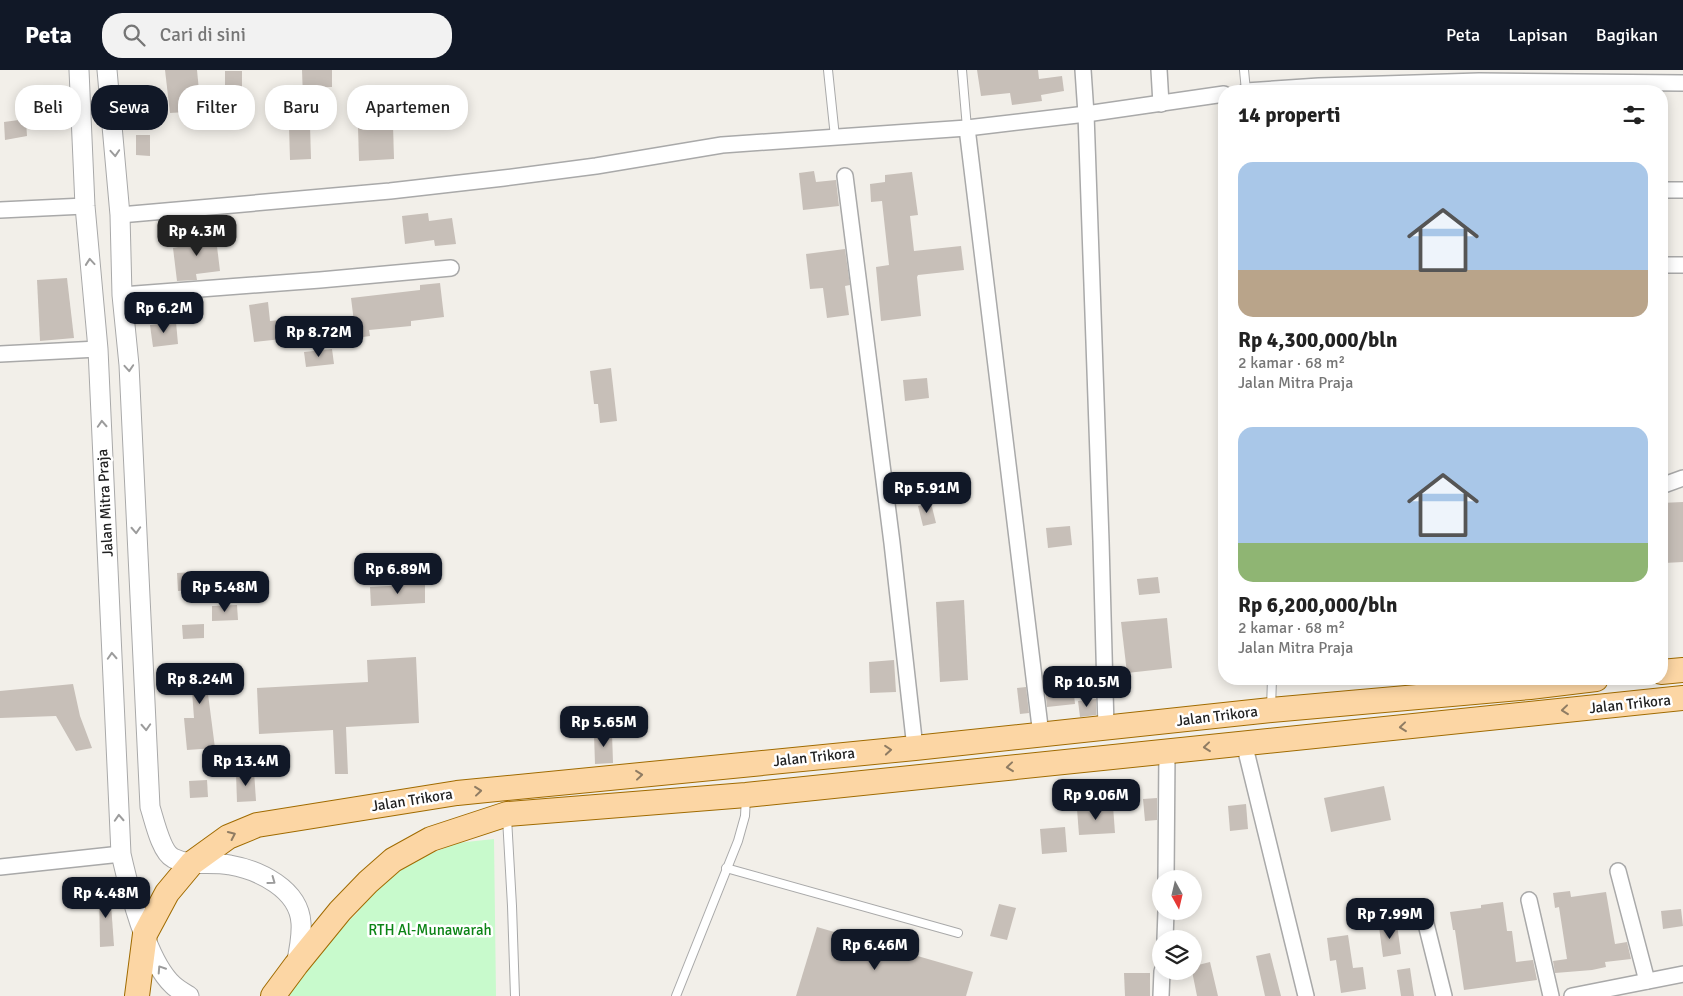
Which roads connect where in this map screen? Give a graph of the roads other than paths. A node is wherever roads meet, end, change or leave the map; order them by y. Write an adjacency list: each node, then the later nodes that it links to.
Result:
1 (79, 70): 20 (street, Jalan Mitra Praja)
2 (107, 70): 22 (street, Jalan Mitra Praja, one-way to 22)
3 (828, 70): 16 (lane)
4 (962, 70): 15 (lane)
5 (1083, 70): 14 (street)
6 (1158, 70): 13 (street)
7 (1244, 70): 10 (lane)
8 (1479, 81): 9 (street); 11 (street)
9 (1683, 83)
10 (1245, 85)
11 (1351, 85)
12 (1218, 95): 13 (street)
13 (1161, 104): 14 (street)
14 (1086, 114): 15 (street); 39 (street)
15 (968, 128): 16 (street); 40 (street)
16 (835, 137): 22 (street)
17 (845, 176): 42 (street)
18 (1668, 190): 19 (street)
19 (1683, 190)
20 (85, 206): 21 (street); 27 (street, Jalan Mitra Praja, one-way to 20)
21 (0, 210)
22 (120, 215): 26 (street, Jalan Mitra Praja)
23 (1668, 265): 24 (street)
24 (1683, 265)
25 (451, 268): 26 (street)
26 (122, 295): 48 (street, Jalan Mitra Praja, one-way to 48)
27 (98, 349): 28 (street); 47 (street, Jalan Mitra Praja, one-way to 27)
28 (0, 354)
29 (1683, 478): 30 (street)
30 (1668, 483)
31 (1683, 670): 32 (main road, Jalan Trikora)
32 (1668, 671)
33 (1272, 685): 37 (lane)
34 (1516, 685): 35 (main road, Jalan Trikora)
35 (1455, 694): 37 (main road, Jalan Trikora); 38 (main road)
36 (1683, 698): 38 (main road, Jalan Trikora, one-way to 38)
37 (1271, 710): 39 (main road, Jalan Trikora)
38 (1458, 721): 41 (main road, Jalan Trikora, one-way to 41)
39 (1106, 728): 40 (main road, Jalan Trikora)
40 (1041, 735): 42 (main road, Jalan Trikora)
41 (1244, 743): 43 (main road, Jalan Trikora, one-way to 43); 67 (street)
42 (916, 748): 44 (main road, Jalan Trikora, one-way to 42)
43 (1167, 751): 45 (main road, Jalan Trikora, one-way to 45); 51 (street)
44 (745, 765): 45 (main road); 48 (main road, Jalan Trikora, one-way to 44)
45 (746, 795): 46 (main road, Jalan Trikora); 50 (lane)
46 (507, 814): 57 (main road, Jalan Trikora); 64 (lane)
47 (121, 854): 49 (street); 56 (street, Jalan Mitra Praja)
48 (192, 863): 56 (main road, Jalan Trikora); 57 (street, Jalan Mitra Praja, one-way to 57)
49 (0, 867)
50 (726, 868): 55 (lane); 65 (lane)
51 (1166, 870)
52 (1618, 871): 60 (street)
53 (1529, 900): 69 (street)
54 (1424, 916): 68 (street)
55 (958, 933)
56 (145, 934): 61 (main road, Jalan Trikora); 62 (street, Jalan Mitra Praja, one-way to 56)
57 (296, 965): 63 (main road, Jalan Trikora)
58 (1683, 974): 60 (street)
59 (1162, 980): 66 (street)
60 (1646, 981): 70 (street)
61 (137, 996)
62 (189, 996)
63 (273, 996)
64 (515, 996)
65 (676, 996)
66 (1161, 996)
67 (1306, 996)
68 (1444, 996)
69 (1552, 996)
70 (1572, 996)

